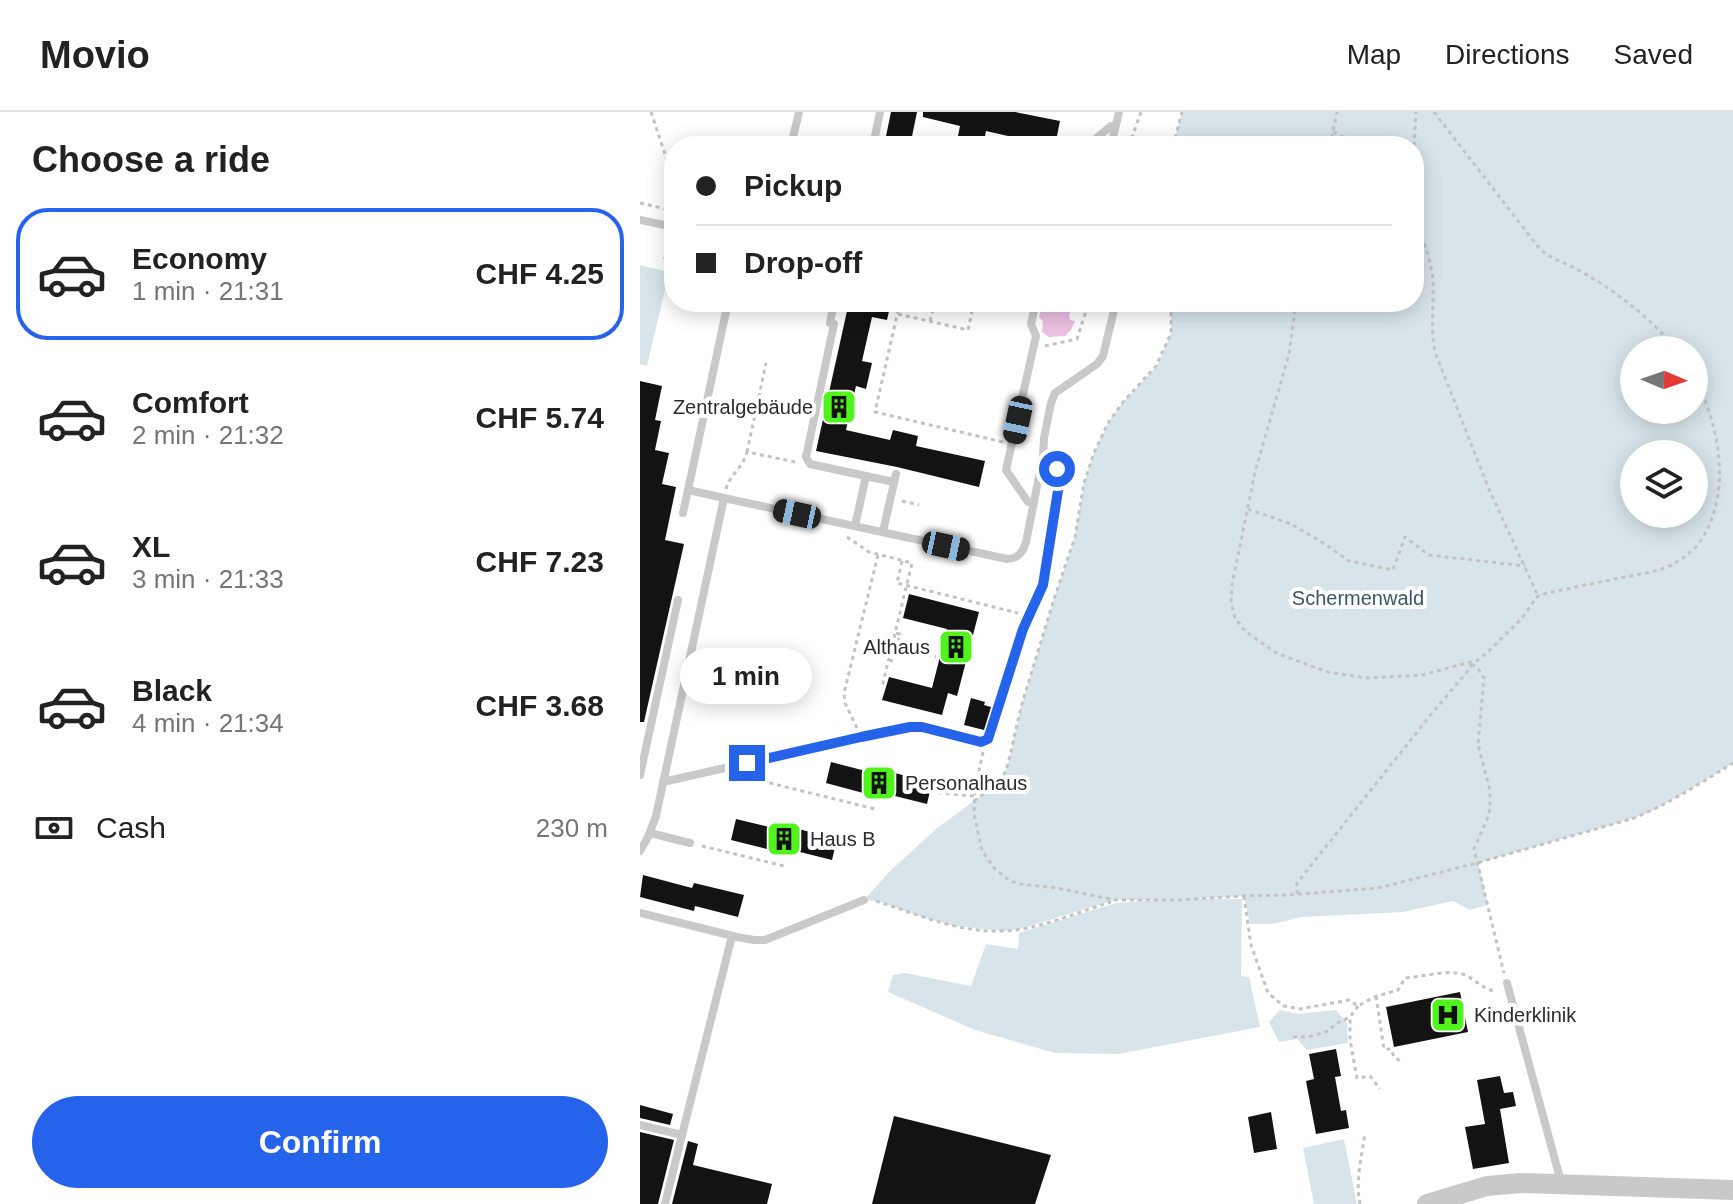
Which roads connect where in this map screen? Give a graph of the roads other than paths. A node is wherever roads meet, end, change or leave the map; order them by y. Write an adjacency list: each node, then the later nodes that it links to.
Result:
1 (799, 112): 5 (lane)
2 (880, 112): 6 (lane)
3 (1119, 112): 4 (lane)
4 (1115, 127): 7 (lane); 8 (lane)
5 (793, 136)
6 (875, 136)
7 (1099, 136)
8 (1113, 136)
9 (640, 220): 10 (lane)
10 (664, 225)
11 (726, 312): 17 (lane)
12 (832, 312): 16 (lane)
13 (1034, 312): 19 (lane)
14 (1114, 312): 15 (lane)
15 (1043, 456): 19 (lane); 25 (lane)
16 (866, 476): 21 (lane); 22 (lane)
17 (688, 490): 18 (lane); 20 (lane)
18 (724, 498): 21 (lane); 25 (lane)
19 (1034, 503): 21 (lane)
20 (683, 513)
21 (855, 526)
22 (884, 527)
23 (678, 600): 24 (lane)
24 (640, 775)
25 (663, 782): 26 (lane)
26 (650, 833): 27 (lane); 28 (lane)
27 (690, 843)
28 (640, 851)
29 (864, 900): 31 (lane)
30 (640, 913): 31 (lane)
31 (732, 936): 34 (lane)
32 (1508, 987): 35 (lane)
33 (640, 1125): 34 (lane)
34 (682, 1135): 37 (lane)
35 (1561, 1183): 36 (street); 38 (street)
36 (1733, 1190)
37 (665, 1204)
38 (1427, 1204)

